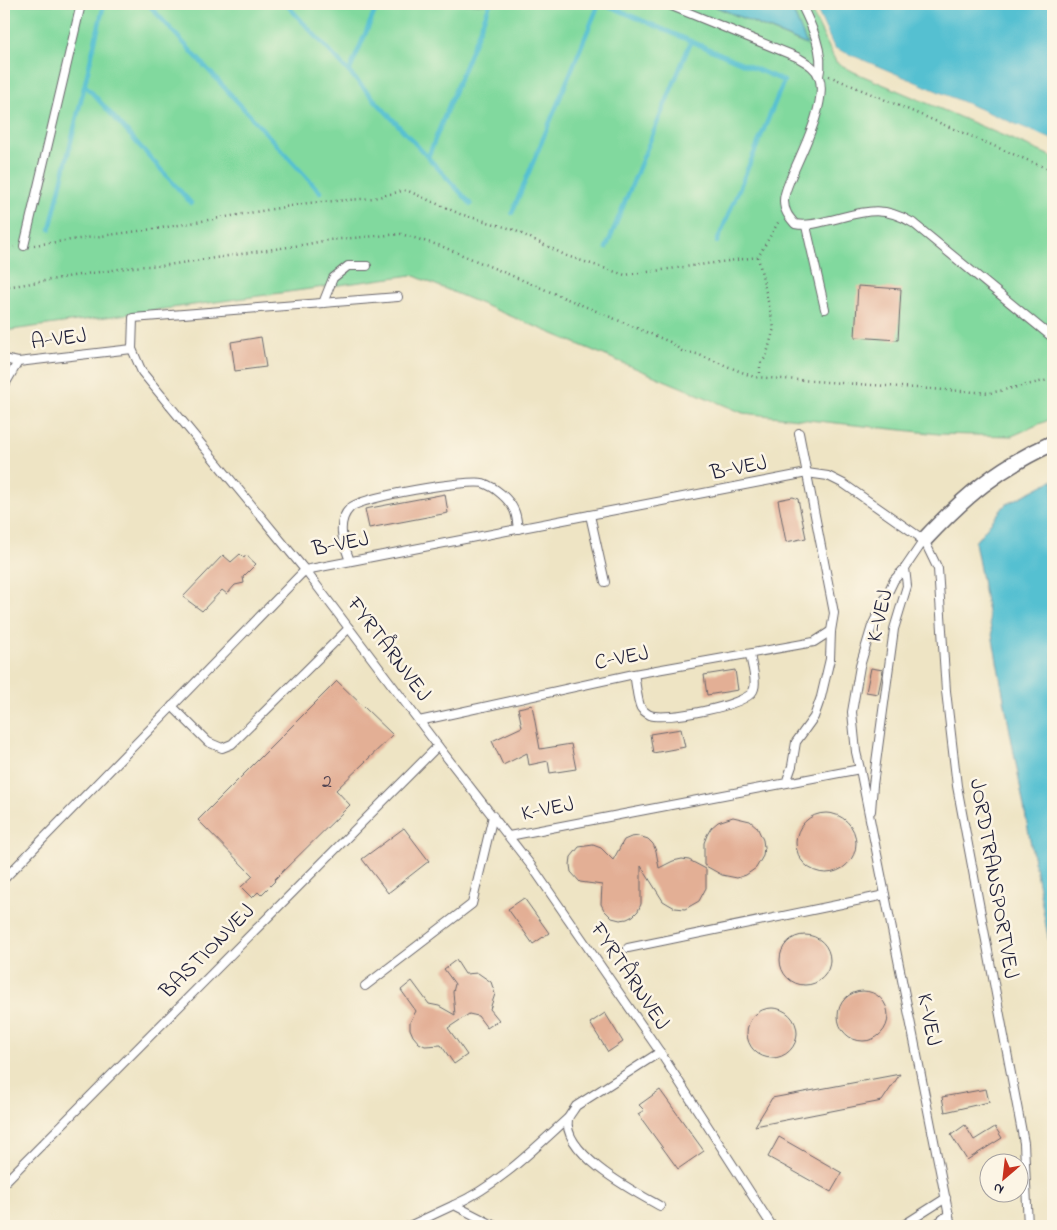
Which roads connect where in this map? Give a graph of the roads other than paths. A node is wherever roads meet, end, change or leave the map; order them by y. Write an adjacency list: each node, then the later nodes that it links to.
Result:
1 (81, 4): 6 (lane)
2 (667, 4): 4 (lane)
3 (801, 4): 4 (lane)
4 (819, 76): 5 (lane)
5 (806, 226): 10 (lane); 11 (lane)
6 (24, 246)
7 (367, 266): 9 (lane)
8 (398, 297): 9 (lane, FYRTÅRNVEJ)
9 (324, 303): 12 (lane, FYRTÅRNVEJ)
10 (825, 309)
11 (1053, 338)
12 (132, 348): 14 (lane, A-VEJ); 24 (lane, FYRTÅRNVEJ)
13 (4, 359): 14 (lane)
14 (18, 362): 15 (lane, A-VEJ)
15 (4, 386)
16 (799, 433): 18 (lane, K-VEJ)
17 (1053, 443): 21 (street)
18 (807, 473): 19 (lane, B-VEJ); 21 (lane); 27 (lane, K-VEJ)
19 (590, 515): 20 (lane, B-VEJ); 25 (lane)
20 (518, 529): 22 (lane, B-VEJ); 22 (lane)
21 (924, 540): 23 (lane, K-VEJ); 55 (lane, JORDTRANSPORTVEJ)
22 (350, 562): 24 (lane, B-VEJ)
23 (905, 568): 33 (lane, K-VEJ); 36 (lane, K-VEJ)
24 (305, 570): 26 (lane, FYRTÅRNVEJ); 30 (lane, B-VEJ)
25 (605, 582)
26 (349, 628): 30 (lane); 31 (lane, FYRTÅRNVEJ)
27 (830, 631): 28 (lane, C-VEJ); 34 (lane, K-VEJ)
28 (750, 654): 29 (lane, C-VEJ); 29 (lane)
29 (634, 674): 31 (lane, C-VEJ)
30 (172, 706): 38 (lane, B-VEJ)
31 (419, 721): 32 (lane, FYRTÅRNVEJ)
32 (438, 746): 35 (lane, FYRTÅRNVEJ); 44 (lane, BASTIONVEJ)
33 (860, 769): 34 (lane, K-VEJ); 36 (lane, K-VEJ)
34 (786, 783): 37 (lane, K-VEJ)
35 (493, 816): 37 (lane, FYRTÅRNVEJ); 41 (lane)
36 (870, 822): 39 (lane, K-VEJ)
37 (509, 836): 42 (lane, FYRTÅRNVEJ)
38 (4, 879)
39 (885, 895): 40 (lane); 45 (lane, K-VEJ)
40 (628, 948)
41 (365, 986)
42 (660, 1052): 43 (lane); 51 (lane, FYRTÅRNVEJ)
43 (568, 1118): 46 (lane); 47 (lane)
44 (4, 1183)
45 (946, 1198): 48 (lane, K-VEJ); 52 (lane)
46 (454, 1205): 49 (lane); 50 (lane)
47 (660, 1206)
48 (949, 1214): 53 (lane); 54 (lane, K-VEJ)
49 (409, 1226)
50 (495, 1226)
51 (772, 1226)
52 (902, 1226)
53 (934, 1226)
54 (951, 1226)
55 (1028, 1226)

